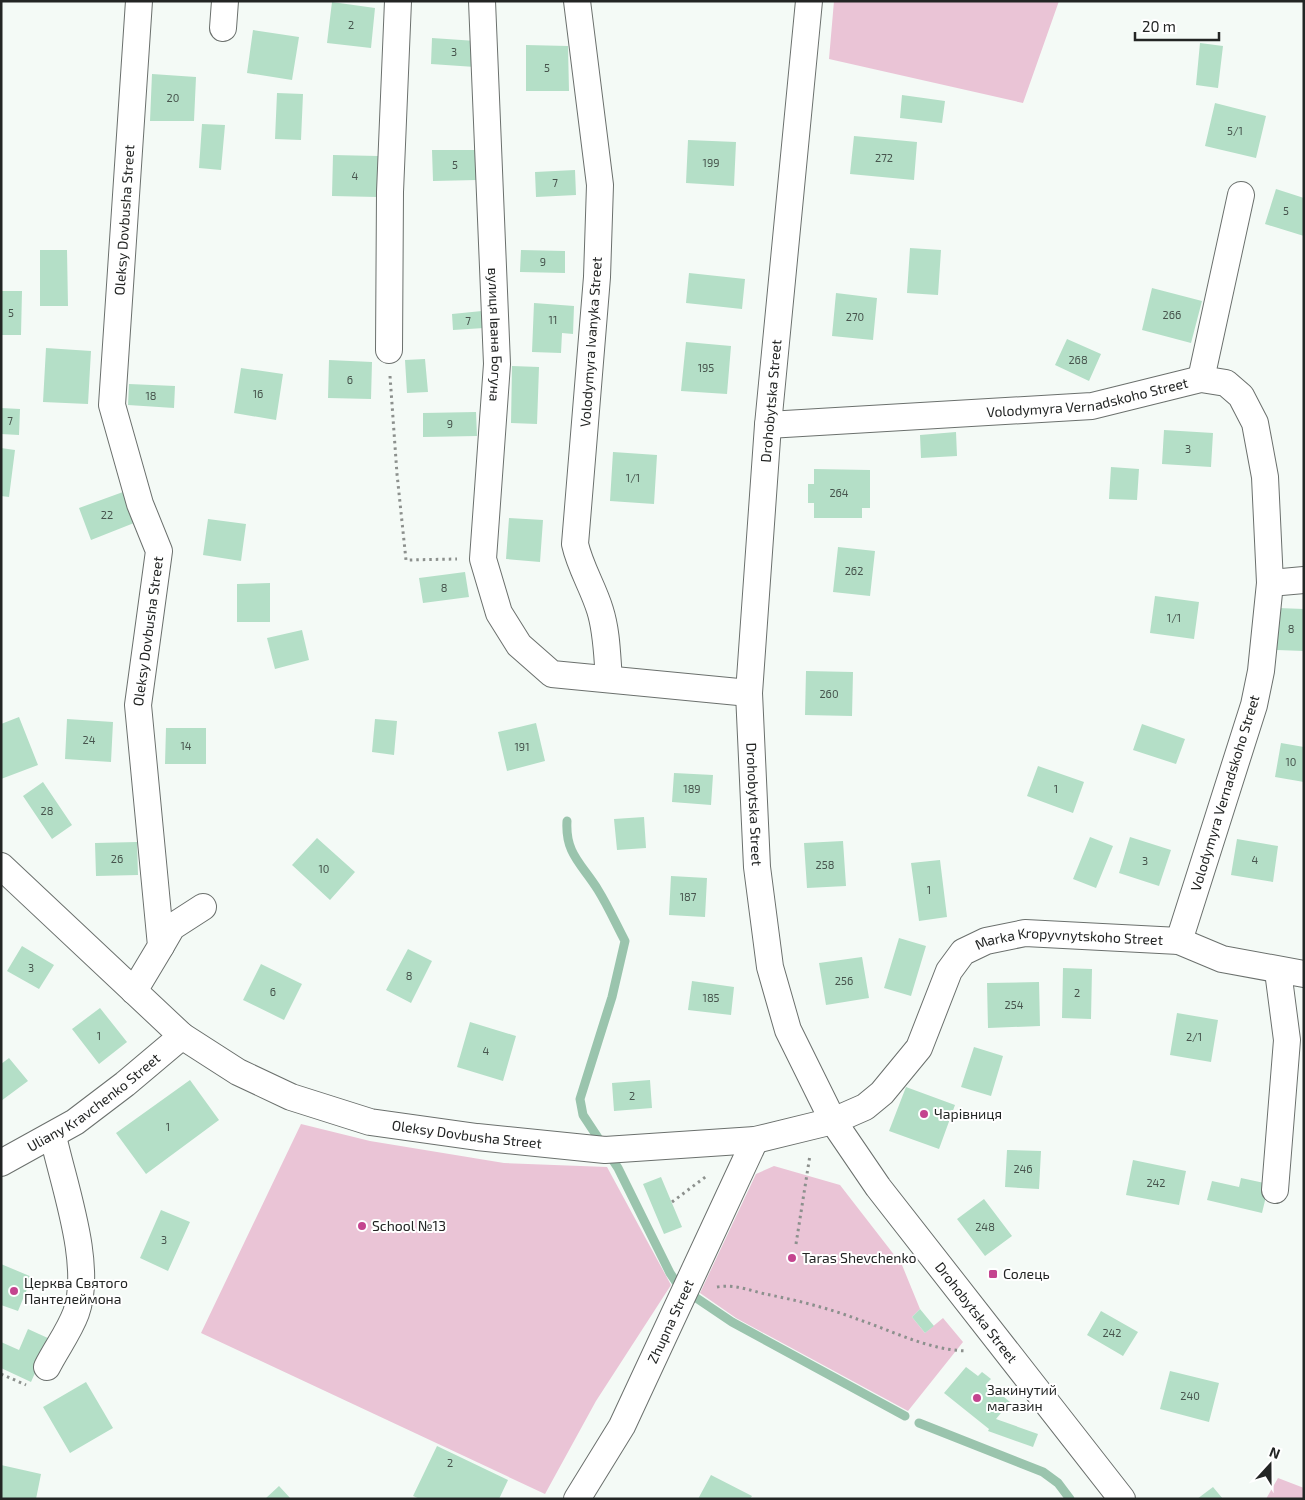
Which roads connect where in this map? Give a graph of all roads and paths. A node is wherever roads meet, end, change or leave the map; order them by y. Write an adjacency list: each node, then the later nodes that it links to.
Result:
1 (139, 1): 20 (street, Oleksy Dovbusha Street)
2 (225, 1): 7 (street)
3 (398, 1): 9 (street)
4 (482, 1): 12 (street, вулиця Івана Богуна)
5 (577, 1): 15 (street, Volodymyra Ivanyka Street)
6 (809, 1): 11 (street, Drohobytska Street)
7 (223, 28)
8 (1241, 194): 10 (street)
9 (389, 350): 12 (path)
10 (1201, 379): 11 (street, Volodymyra Vernadskoho Street); 14 (street, Volodymyra Vernadskoho Street)
11 (768, 425): 16 (street, Drohobytska Street)
12 (483, 559): 15 (street, вулиця Івана Богуна)
13 (1304, 580): 14 (street)
14 (1270, 583): 19 (street, Volodymyra Vernadskoho Street)
15 (608, 679): 16 (street)
16 (749, 693): 25 (street, Drohobytska Street)
17 (1, 866): 23 (street, Oleksy Dovbusha Street)
18 (203, 907): 20 (street)
19 (1179, 941): 21 (street, Marka Kropyvnytskoho Street); 25 (street, Marka Kropyvnytskoho Street)
20 (161, 946): 23 (street)
21 (1278, 971): 22 (street, Marka Kropyvnytskoho Street); 30 (street)
22 (1304, 974)
23 (134, 991): 24 (street, Oleksy Dovbusha Street)
24 (182, 1036): 26 (street, Uliany Kravchenko Street); 27 (street, Oleksy Dovbusha Street)
25 (833, 1121): 27 (street, Oleksy Dovbusha Street); 36 (street, Drohobytska Street)
26 (53, 1136): 29 (street, Uliany Kravchenko Street); 34 (street)
27 (755, 1140): 32 (street, Zhupna Street)
28 (811, 1150): 31 (path)
29 (1, 1163)
30 (1275, 1190)
31 (796, 1244)
32 (686, 1288): 33 (path); 35 (street, Zhupna Street)
33 (967, 1350)
34 (47, 1367)
35 (577, 1499)
36 (1122, 1499)

